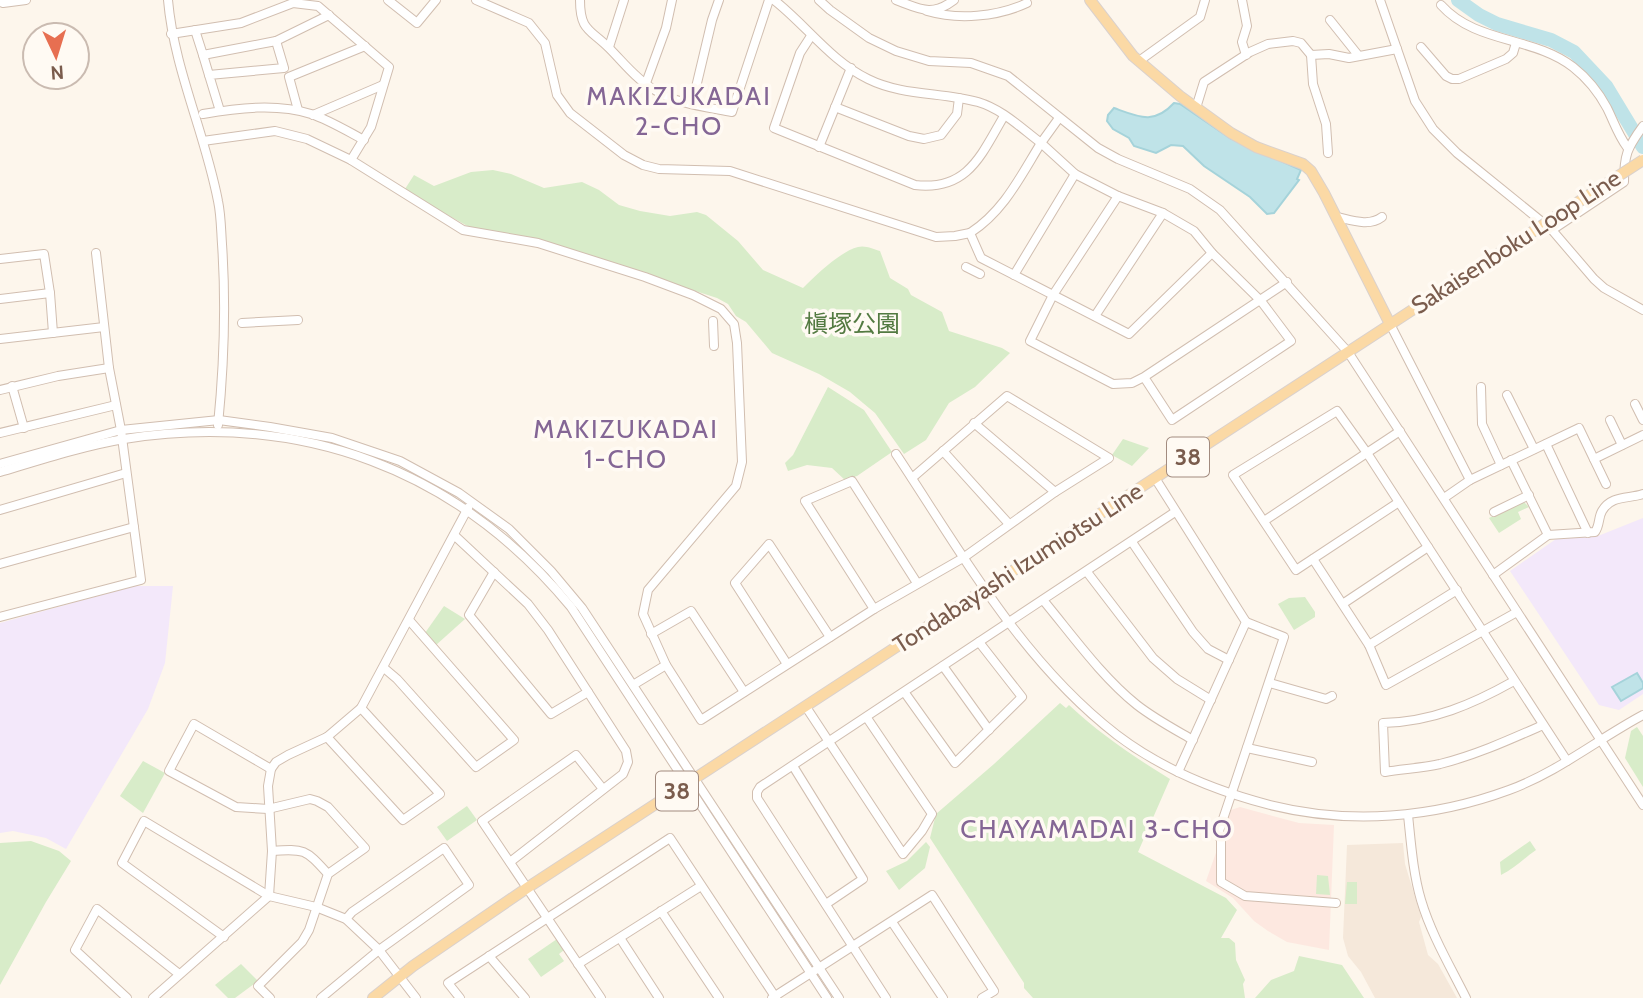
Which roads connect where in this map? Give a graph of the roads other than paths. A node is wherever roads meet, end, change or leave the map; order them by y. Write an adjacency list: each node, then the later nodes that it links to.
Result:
1 (4, 0): 2 (street)
2 (26, 0)
3 (168, 0): 25 (street)
4 (388, 0): 5 (street)
5 (436, 0)
6 (476, 0): 69 (street)
7 (580, 0): 30 (street)
8 (624, 0): 30 (street)
9 (672, 0): 42 (street)
10 (719, 0): 45 (street)
11 (771, 0): 26 (street); 45 (street)
12 (819, 0): 53 (street)
13 (896, 0): 21 (street)
14 (954, 0): 21 (street)
15 (1090, 0): 37 (main road)
16 (1205, 0): 37 (street)
17 (1242, 0): 34 (street)
18 (1380, 0): 32 (street)
19 (1027, 3): 21 (street)
20 (1441, 5): 28 (street)
21 (927, 11)
22 (329, 15): 24 (street); 27 (street); 29 (street)
23 (1330, 20): 36 (street)
24 (195, 30): 25 (street); 33 (street)
25 (171, 34): 56 (street)
26 (811, 36): 39 (street); 58 (street)
27 (276, 41): 33 (street); 38 (street)
28 (1516, 43): 31 (street); 59 (street)
29 (365, 46): 41 (street); 43 (street)
30 (609, 47): 42 (street)
31 (1421, 47)
32 (1397, 49): 36 (street); 68 (street)
33 (203, 55): 40 (street)
34 (1246, 55): 35 (street); 47 (street)
35 (1311, 55): 36 (street); 60 (street)
36 (1358, 55)
37 (1139, 61): 47 (main road)
38 (284, 68): 40 (street); 41 (street)
39 (851, 68): 44 (street); 46 (street)
40 (209, 75): 49 (street)
41 (289, 77): 48 (street)
42 (646, 83): 45 (street)
43 (383, 85): 51 (street); 55 (street)
44 (959, 98): 46 (street); 52 (street)
45 (692, 104)
46 (835, 107): 58 (street)
47 (1196, 108): 66 (main road)
48 (298, 110): 49 (street); 51 (street)
49 (220, 111): 50 (street)
50 (203, 114)
51 (313, 115): 55 (street)
52 (1004, 116): 57 (street); 58 (street)
53 (1059, 118): 57 (street); 76 (street)
54 (1643, 126): 59 (street)
55 (364, 140): 61 (street)
56 (203, 141): 61 (street); 100 (street)
57 (1041, 143): 63 (street); 69 (street)
58 (819, 147)
59 (1627, 147): 68 (street)
60 (1328, 153)
61 (351, 160): 161 (street)
62 (1643, 160): 86 (main road, Sakaisenboku Loop Line, bridge)
63 (1075, 174): 64 (street); 75 (street)
64 (1118, 196): 65 (street); 78 (street)
65 (1163, 213): 71 (street); 82 (street)
66 (1337, 217): 67 (street); 86 (main road)
67 (1382, 217)
68 (1552, 230): 81 (street)
69 (970, 233): 75 (street)
70 (96, 253): 87 (street)
71 (1212, 253): 80 (street); 82 (street)
72 (0, 259): 77 (street)
73 (966, 267): 74 (street)
74 (980, 274)
75 (1014, 275): 78 (street)
76 (1287, 282): 80 (street); 91 (street)
77 (50, 293): 79 (street); 88 (street)
78 (1054, 295): 82 (street); 93 (street)
79 (0, 299)
80 (1261, 301): 93 (street); 93 (street)
81 (1643, 310)
82 (1095, 316)
83 (298, 320): 85 (street)
84 (713, 321): 90 (street)
85 (242, 323)
86 (1390, 324): 91 (main road, Tondabayashi Izumiotsu Line / 38); 124 (street)
87 (104, 327): 88 (street); 92 (street)
88 (52, 333): 89 (street)
89 (0, 339)
90 (714, 345)
91 (1348, 352): 106 (street); 123 (main road, Tondabayashi Izumiotsu Line / 38)
92 (108, 368): 94 (street); 99 (street)
93 (1144, 377)
94 (12, 386): 96 (street); 104 (street)
95 (1481, 387): 119 (street)
96 (0, 390)
97 (1507, 395): 112 (street)
98 (1635, 404): 102 (street)
99 (116, 405): 104 (street); 108 (street)
100 (219, 420): 105 (street); 108 (street); 131 (street)
101 (1610, 420): 111 (street)
102 (1643, 420)
103 (974, 423): 113 (street); 126 (street); 126 (street)
104 (24, 428): 107 (street)
105 (218, 431): 108 (street); 131 (street)
106 (1400, 431): 114 (street); 129 (street)
107 (0, 433)
108 (121, 435): 118 (street); 120 (street); 121 (street)
109 (1643, 435): 111 (street)
110 (1546, 444): 112 (street); 116 (street); 138 (street)
111 (1622, 445): 116 (street)
112 (1534, 449): 117 (street)
113 (943, 451): 122 (street); 136 (street)
114 (1367, 453): 130 (street); 135 (street); 135 (street)
115 (896, 454): 122 (street)
116 (1594, 459): 125 (street)
117 (1511, 460): 119 (street); 128 (street)
118 (0, 464)
119 (1502, 465): 124 (street)
120 (0, 472)
121 (126, 473): 132 (street); 137 (street)
122 (912, 478): 143 (street)
123 (1155, 478): 133 (street); 150 (main road, Tondabayashi Izumiotsu Line / 38)
124 (1470, 480): 129 (street)
125 (1606, 484)
126 (1055, 492): 136 (street)
127 (1643, 494): 138 (street)
128 (1529, 495): 134 (street); 140 (street)
129 (1444, 498): 148 (street)
130 (1399, 502): 142 (street); 144 (street)
131 (469, 506): 139 (street); 172 (street); 194 (street)
132 (0, 510)
133 (1175, 512): 141 (street); 159 (street)
134 (1494, 512)
135 (1264, 521): 144 (street)
136 (1009, 524): 143 (street)
137 (134, 527): 145 (street); 156 (street)
138 (1588, 533): 140 (street)
139 (454, 535): 146 (street); 157 (street)
140 (1548, 536): 148 (street)
141 (1132, 542): 147 (street); 165 (street)
142 (1428, 547): 151 (street); 153 (street)
143 (963, 558): 149 (street); 150 (street)
144 (1313, 559): 153 (street)
145 (0, 564)
146 (494, 572): 173 (street); 173 (street)
147 (1087, 572): 152 (street); 177 (street)
148 (1493, 575): 155 (street)
149 (917, 583): 154 (street); 154 (street)
150 (986, 590): 158 (street); 178 (main road, Tondabayashi Izumiotsu Line / 38)
151 (1457, 590): 160 (street); 164 (street)
152 (1043, 600): 158 (street); 186 (street)
153 (1343, 603): 164 (street)
154 (874, 608): 162 (street)
155 (1517, 612): 160 (street); 185 (street)
156 (0, 617)
157 (409, 620): 169 (street); 169 (street)
158 (1010, 621): 163 (street); 193 (street)
159 (1245, 622): 165 (street); 171 (street)
160 (1483, 633): 164 (street); 170 (street)
161 (651, 634): 167 (street); 174 (street)
162 (830, 637): 166 (street); 166 (street)
163 (979, 642): 168 (street); 183 (street)
164 (1368, 645)
165 (1229, 660): 177 (street)
166 (787, 664): 174 (street)
167 (666, 665): 172 (street); 174 (street)
168 (943, 666): 175 (street); 183 (street)
169 (384, 668): 179 (street)
170 (1514, 681): 182 (street); 182 (street)
171 (1270, 683): 176 (street); 188 (street)
172 (633, 685): 194 (street)
173 (588, 692): 195 (street)
174 (744, 692)
175 (905, 693): 181 (street); 183 (street)
176 (1332, 696)
177 (1211, 699): 186 (street)
178 (806, 707): 187 (street); 194 (main road, Tondabayashi Izumiotsu Line / 38)
179 (361, 708): 184 (street); 184 (street)
180 (1643, 715): 185 (street)
181 (867, 718): 187 (street); 187 (street)
182 (1543, 725): 189 (street)
183 (989, 730)
184 (327, 737): 192 (street)
185 (1602, 739): 189 (street); 197 (street)
186 (1193, 740): 193 (street)
187 (830, 741): 191 (street)
188 (1247, 748): 190 (street); 196 (street)
189 (1567, 761): 199 (street)
190 (1312, 762)
191 (793, 766): 207 (street); 207 (street)
192 (271, 769): 198 (street); 198 (street)
193 (1178, 772): 196 (street)
194 (691, 782): 204 (main road, Tondabayashi Izumiotsu Line / 38); 219 (street); 220 (street)
195 (603, 789): 201 (street); 201 (street)
196 (1231, 795): 199 (street); 206 (street)
197 (1643, 805)
198 (268, 809): 200 (street); 202 (street)
199 (1408, 815): 240 (street)
200 (272, 851): 202 (street); 205 (street)
201 (510, 862): 204 (street)
202 (328, 874): 208 (street)
203 (701, 886): 209 (street); 210 (street); 234 (street)
204 (527, 888): 210 (street); 222 (main road, Tondabayashi Izumiotsu Line / 38)
205 (269, 895): 208 (street); 213 (street); 213 (street)
206 (1336, 902)
207 (826, 904): 215 (street)
208 (316, 907): 211 (street); 225 (street)
209 (661, 911): 214 (street); 233 (street)
210 (547, 918): 217 (street); 218 (street)
211 (346, 919): 216 (street); 216 (street)
212 (892, 922): 215 (street); 238 (street); 239 (street)
213 (224, 937): 221 (street)
214 (620, 938): 218 (street); 232 (street)
215 (853, 946): 219 (street); 237 (street)
216 (379, 950): 222 (street); 226 (street)
217 (489, 956): 229 (street); 230 (street)
218 (578, 964): 231 (street)
219 (819, 968): 220 (street); 236 (street)
220 (811, 973): 234 (street); 235 (street)
221 (178, 974): 223 (street); 224 (street)
222 (400, 977): 227 (main road, Tondabayashi Izumiotsu Line / 38); 228 (street)
223 (127, 998)
224 (153, 998)
225 (270, 998)
226 (321, 998)
227 (373, 998)
228 (416, 998)
229 (460, 998)
230 (525, 998)
231 (601, 998)
232 (659, 998)
233 (719, 998)
234 (774, 998)
235 (827, 998)
236 (839, 998)
237 (886, 998)
238 (943, 998)
239 (982, 998)
240 (1466, 998)

